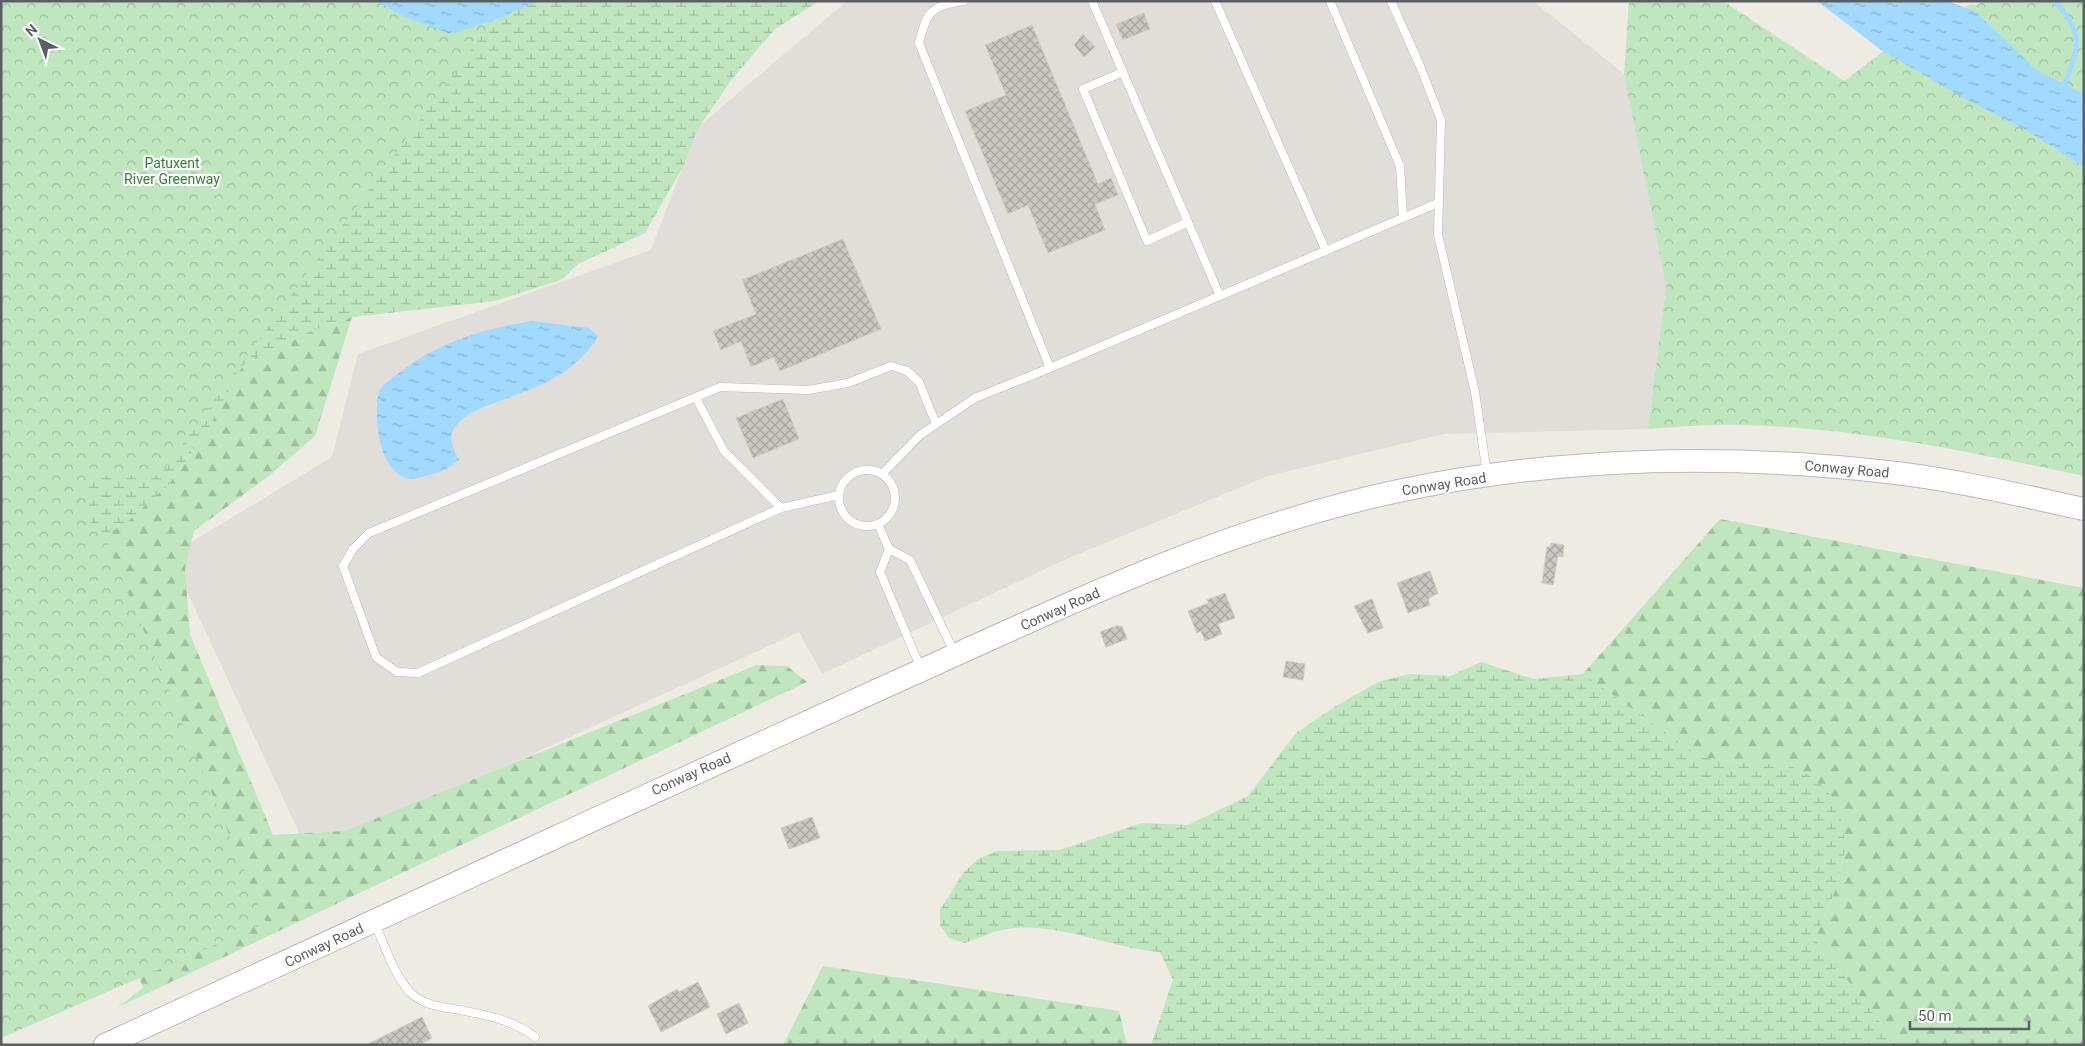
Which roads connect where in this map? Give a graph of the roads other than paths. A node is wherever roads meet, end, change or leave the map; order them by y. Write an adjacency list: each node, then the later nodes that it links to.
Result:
1 (964, 1): 12 (lane)
2 (1092, 1): 6 (lane)
3 (1215, 1): 10 (lane)
4 (1330, 1): 8 (lane)
5 (1391, 1): 7 (lane)
6 (1123, 72): 9 (lane); 9 (lane)
7 (1438, 203): 8 (lane); 16 (lane)
8 (1403, 218): 10 (lane)
9 (1188, 222): 11 (lane)
10 (1326, 251): 11 (lane)
11 (1220, 296): 12 (lane)
12 (1050, 368): 14 (lane)
13 (696, 398): 14 (lane); 18 (lane); 18 (lane)
14 (936, 424): 15 (lane)
15 (882, 474): 17 (lane); 20 (lane)
16 (1487, 476): 19 (street, Conway Road); 22 (street, Conway Road)
17 (839, 494): 18 (lane); 20 (lane)
18 (781, 508)
19 (2084, 509)
20 (878, 524): 21 (lane)
21 (889, 549): 22 (lane); 23 (lane)
22 (956, 655): 23 (street, Conway Road)
23 (922, 671): 24 (street, Conway Road)
24 (374, 922): 25 (lane); 26 (street, Conway Road)
25 (535, 1037)
26 (105, 1045)

